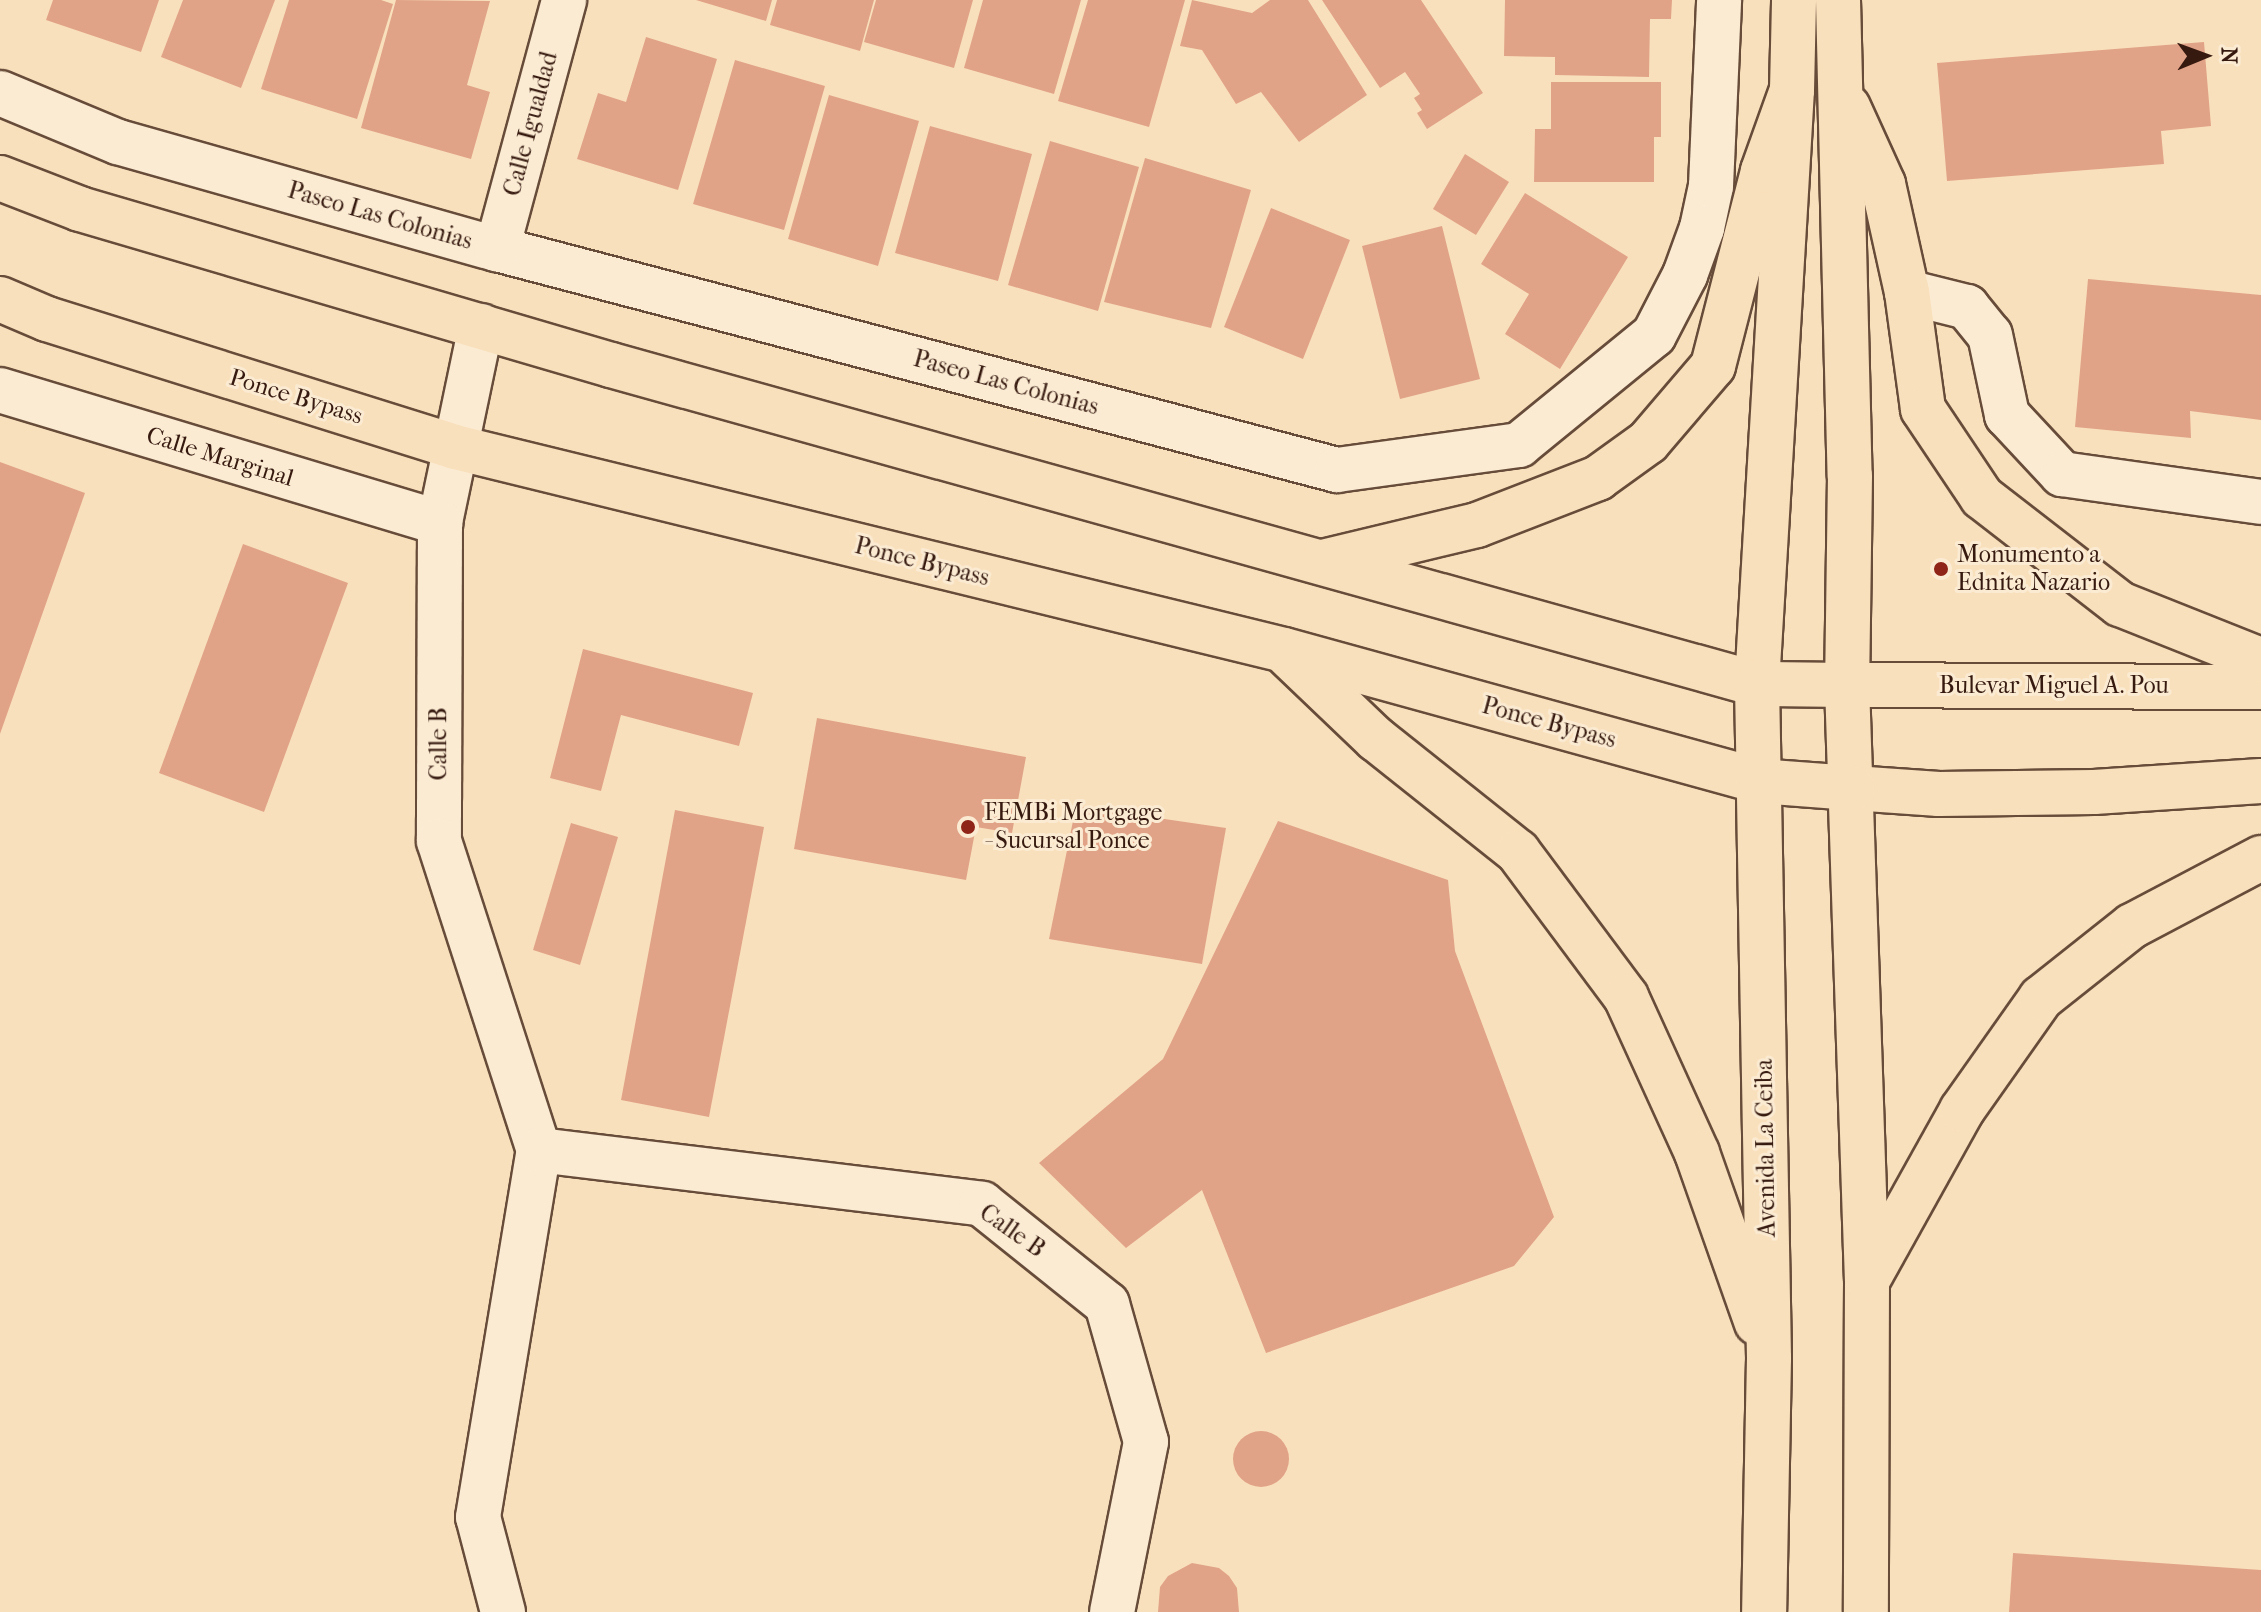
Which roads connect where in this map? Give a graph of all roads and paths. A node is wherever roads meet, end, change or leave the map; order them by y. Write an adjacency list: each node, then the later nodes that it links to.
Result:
1 (564, 0): 9 (street, Calle Igualdad)
2 (1719, 0): 9 (street, Paseo Las Colonias)
3 (1794, 0): 6 (main road, Avenida La Ceiba)
4 (1838, 0): 5 (main road)
5 (1840, 89): 10 (main road); 21 (main road)
6 (1792, 90): 17 (main road); 20 (main road, Avenida La Ceiba)
7 (0, 93): 9 (street, Paseo Las Colonias)
8 (0, 178): 12 (main road)
9 (497, 249)
10 (1907, 292): 15 (street); 19 (main road)
11 (0, 299): 14 (main road, Ponce Bypass)
12 (481, 326): 14 (street, Calle B); 17 (main road)
13 (0, 390): 16 (street, Calle Marginal)
14 (455, 447): 16 (street, Calle B); 18 (main road, Ponce Bypass)
15 (2261, 502)
16 (440, 523): 27 (street, Calle B)
17 (1320, 562): 20 (main road)
18 (1284, 650): 23 (main road, Ponce Bypass); 29 (main road)
19 (2261, 660)
20 (1757, 684): 21 (main road); 23 (main road, Avenida La Ceiba)
21 (1847, 685): 22 (main road, Bulevar Miguel A. Pou); 25 (main road)
22 (2261, 687)
23 (1759, 781): 25 (main road, Ponce Bypass); 29 (main road, Avenida La Ceiba)
24 (2261, 781): 25 (main road)
25 (1853, 788): 28 (main road)
26 (2261, 858): 28 (main road)
27 (539, 1150): 30 (street, Calle B); 31 (street, Calle B)
28 (1867, 1282): 33 (main road)
29 (1769, 1358): 32 (main road, Avenida La Ceiba)
30 (503, 1612)
31 (1112, 1612)
32 (1764, 1612)
33 (1866, 1612)

